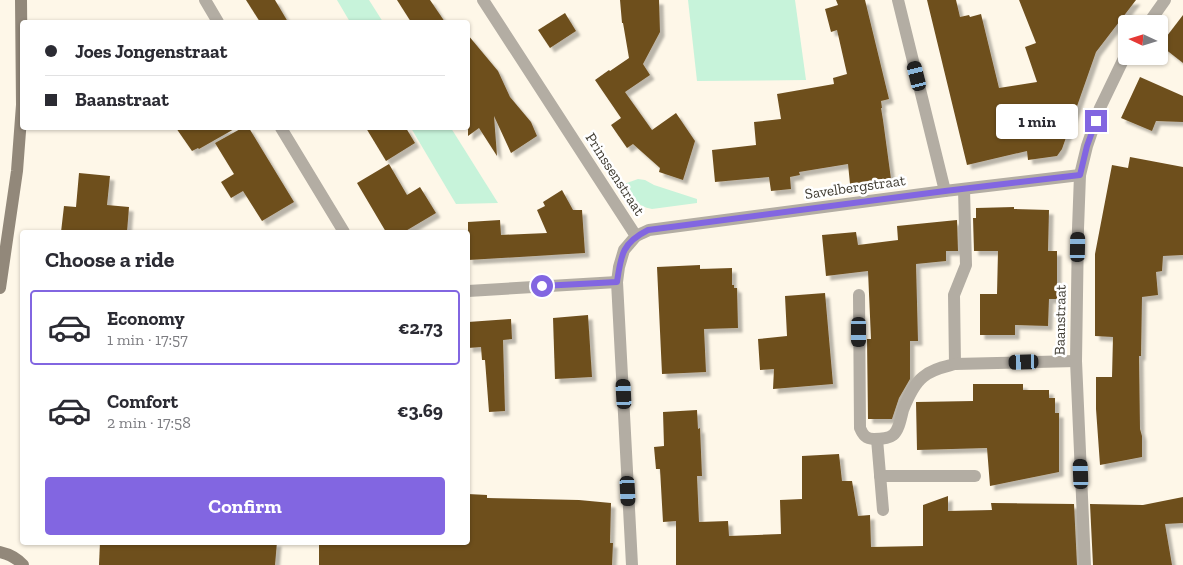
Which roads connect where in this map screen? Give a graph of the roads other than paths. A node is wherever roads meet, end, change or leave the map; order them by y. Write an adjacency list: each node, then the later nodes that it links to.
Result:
1 (21, 0): 7 (street)
2 (205, 0): 8 (street)
3 (483, 0): 16 (street, Prinssenstraat)
4 (898, 0): 14 (street)
5 (1165, 0): 6 (street)
6 (1154, 15)
7 (21, 20)
8 (217, 20)
9 (1121, 65): 12 (street, Baanstraat)
10 (20, 130): 18 (street)
11 (282, 130): 15 (street)
12 (1080, 175): 13 (street, Savelbergstraat); 21 (street, Baanstraat)
13 (964, 189): 14 (street, Savelbergstraat); 22 (street)
14 (945, 191): 16 (street, Savelbergstraat)
15 (343, 230)
16 (636, 236): 17 (street, Prinssenstraat)
17 (617, 282): 19 (street); 29 (street, Prinssenstraat)
18 (0, 288)
19 (470, 291)
20 (859, 295): 23 (street)
21 (1076, 361): 22 (street); 30 (street, Baanstraat)
22 (955, 364): 23 (street)
23 (877, 439): 24 (street)
24 (880, 476): 25 (street); 26 (street)
25 (975, 476)
26 (883, 510)
27 (0, 552): 28 (street)
28 (23, 565)
29 (632, 565)
30 (1085, 565)

